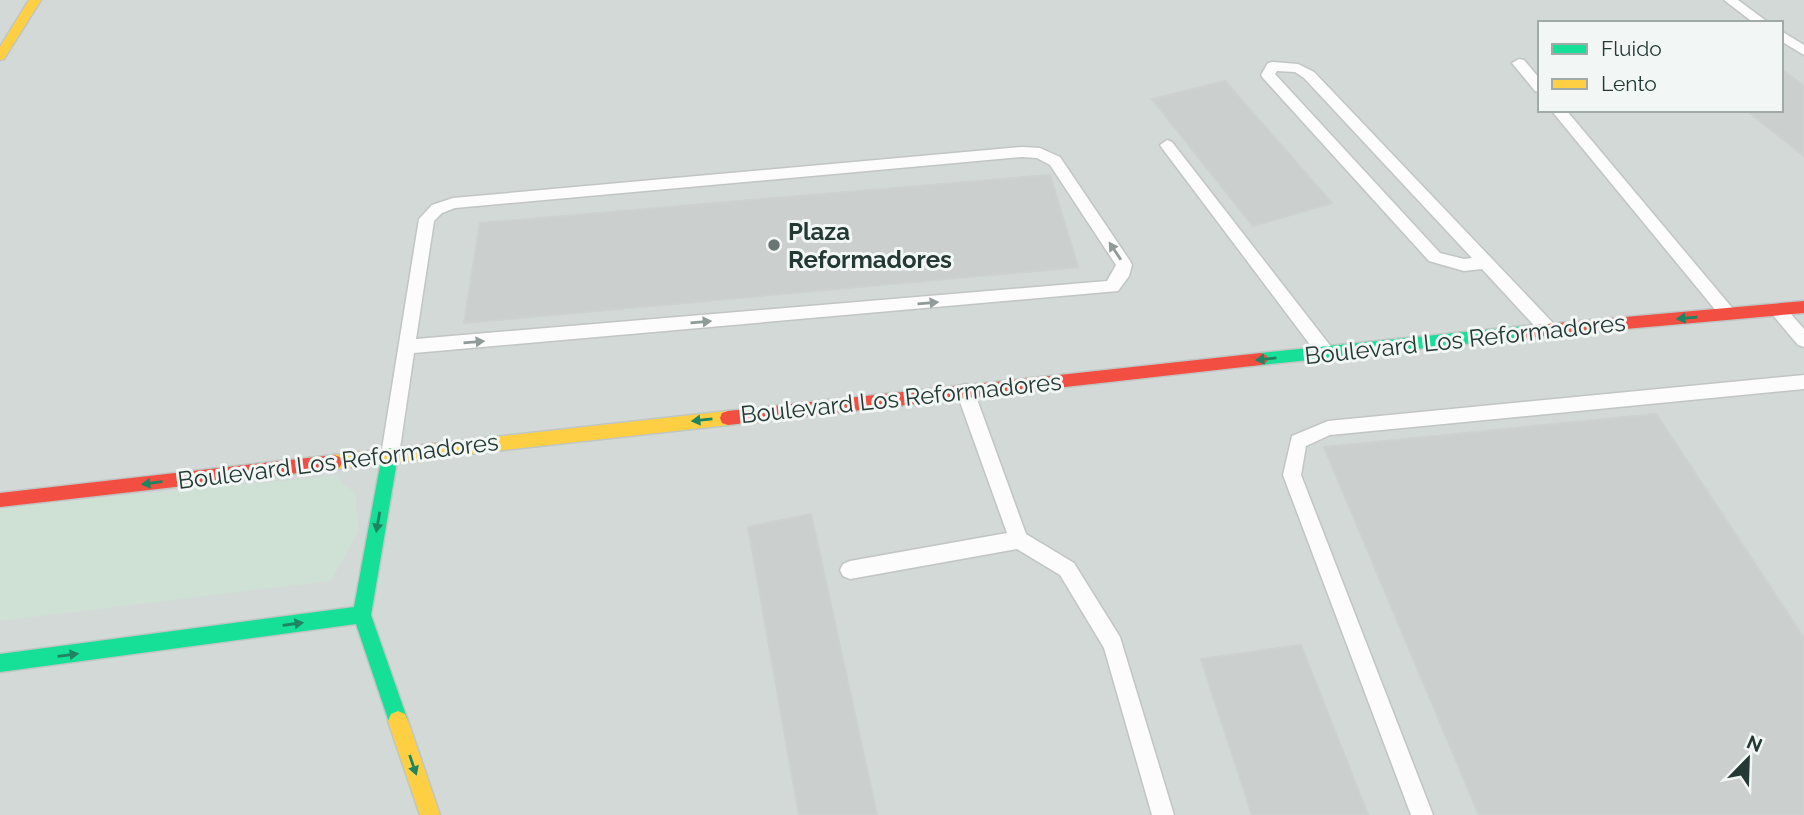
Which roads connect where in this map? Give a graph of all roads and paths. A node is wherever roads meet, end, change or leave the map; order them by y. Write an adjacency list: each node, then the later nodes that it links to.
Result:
1 (35, 0): 6 (main road)
2 (1730, 0): 3 (lane)
3 (1760, 21)
4 (1783, 36): 5 (lane)
5 (1804, 51)
6 (0, 55)
7 (1519, 63): 8 (lane)
8 (1538, 86)
9 (1560, 112): 14 (lane)
10 (1167, 145): 18 (lane)
11 (1484, 263): 11 (lane); 15 (lane)
12 (1804, 307): 13 (main road, Boulevard Los Reformadores)
13 (1778, 310): 14 (main road, Boulevard Los Reformadores); 16 (lane)
14 (1728, 314): 15 (main road, Boulevard Los Reformadores, one-way to 15)
15 (1548, 329): 18 (main road, Boulevard Los Reformadores)
16 (1804, 340)
17 (406, 347): 17 (lane, one-way to 17); 21 (lane)
18 (1326, 353): 20 (main road, Boulevard Los Reformadores, one-way to 20)
19 (1804, 382): 29 (lane)
20 (965, 391): 21 (main road, Boulevard Los Reformadores, one-way to 21); 23 (lane)
21 (390, 455): 22 (main road, Boulevard Los Reformadores, one-way to 22); 25 (main road, one-way to 25)
22 (0, 500)
23 (1018, 540): 24 (lane); 28 (lane)
24 (850, 570)
25 (362, 615): 26 (main road, one-way to 25); 27 (main road, one-way to 27)
26 (0, 663)
27 (429, 815)
28 (1163, 815)
29 (1422, 815)

